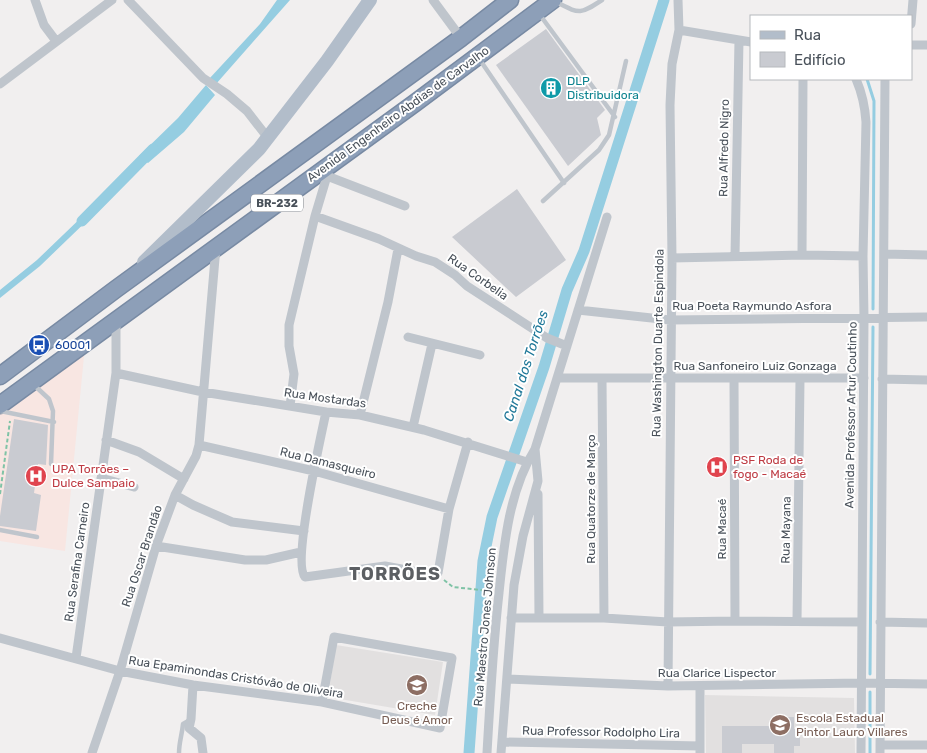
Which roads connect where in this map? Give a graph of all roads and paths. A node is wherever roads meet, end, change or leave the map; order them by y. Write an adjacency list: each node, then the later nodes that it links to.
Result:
1 (35, 0): 16 (street)
2 (112, 0): 16 (street)
3 (128, 0): 27 (street)
4 (370, 0): 27 (main road)
5 (433, 0): 14 (street)
6 (510, 0): 14 (highway, Avenida Engenheiro Abdias de Carvalho / BR-232)
7 (553, 0): 8 (lane); 11 (highway, Avenida Engenheiro Abdias de Carvalho / BR-232)
8 (602, 0)
9 (678, 0): 13 (street, Rua Washington Duarte Espindola)
10 (914, 0): 12 (street)
11 (538, 12): 20 (highway, Avenida Engenheiro Abdias de Carvalho / BR-232); 26 (lane)
12 (912, 16)
13 (679, 30): 15 (street); 41 (street, Rua Washington Duarte Espindola)
14 (461, 38): 42 (highway, Avenida Engenheiro Abdias de Carvalho / BR-232)
15 (739, 40): 17 (street); 39 (street, Rua Alfredo Nigro)
16 (56, 42): 25 (street)
17 (750, 42)
18 (912, 45): 19 (street)
19 (927, 45)
20 (477, 57): 28 (highway, Avenida Engenheiro Abdias de Carvalho / BR-232); 29 (lane)
21 (626, 61): 26 (lane)
22 (803, 80): 37 (street)
23 (856, 80): 40 (street, Avenida Professor Artur Coutinho)
24 (885, 80): 36 (street)
25 (0, 84)
26 (615, 117): 29 (lane)
27 (268, 138): 42 (main road)
28 (324, 173): 31 (street); 32 (street); 34 (highway, Avenida Engenheiro Abdias de Carvalho / BR-232)
29 (564, 183): 30 (lane)
30 (543, 201)
31 (405, 206)
32 (315, 216): 35 (street, Rua Corbelia); 65 (street)
33 (606, 217): 43 (street, Rua Maestro Jones Johnson)
34 (216, 247): 47 (highway, Avenida Engenheiro Abdias de Carvalho / BR-232); 64 (street, Rua Oscar Brandão)
35 (398, 248): 51 (street, Rua Corbelia); 69 (street)
36 (884, 254): 38 (street); 45 (street)
37 (802, 255): 39 (street); 40 (street)
38 (927, 255)
39 (734, 256): 41 (street)
40 (863, 256): 44 (street, Avenida Professor Artur Coutinho)
41 (672, 258): 48 (street, Rua Washington Duarte Espindola)
42 (116, 289): 54 (highway, Avenida Engenheiro Abdias de Carvalho)
43 (578, 310): 48 (street, Rua Poeta Raymundo Asfora); 51 (street, Rua Maestro Jones Johnson)
44 (864, 318): 45 (street, Rua Poeta Raymundo Asfora); 48 (street, Rua Poeta Raymundo Asfora); 59 (street, Avenida Professor Artur Coutinho)
45 (883, 318): 46 (street, Rua Poeta Raymundo Asfora); 61 (street)
46 (927, 318)
47 (116, 320): 53 (street, Rua Serafina Carneiro); 63 (highway, Avenida Engenheiro Abdias de Carvalho / BR-232)
48 (670, 320): 56 (street, Rua Washington Duarte Espindola)
49 (408, 337): 50 (street)
50 (432, 344): 52 (street); 71 (street)
51 (567, 346): 55 (street, Rua Maestro Jones Johnson)
52 (480, 355)
53 (116, 373): 64 (street, Rua Mostardas); 72 (street, Rua Serafina Carneiro)
54 (0, 376)
55 (557, 378): 60 (street, Rua Sanfoneiro Luiz Gonzaga); 75 (street, Rua Maestro Jones Johnson)
56 (670, 378): 57 (street, Rua Sanfoneiro Luiz Gonzaga); 60 (street, Rua Sanfoneiro Luiz Gonzaga); 98 (street, Rua Washington Duarte Espindola)
57 (734, 378): 58 (street, Rua Sanfoneiro Luiz Gonzaga); 96 (street, Rua Macaé)
58 (800, 378): 59 (street, Rua Sanfoneiro Luiz Gonzaga); 97 (street, Rua Mayana)
59 (864, 378): 99 (street, Avenida Professor Artur Coutinho)
60 (602, 379): 95 (street, Rua Quatorze de Março)
61 (882, 379): 62 (street); 100 (street)
62 (927, 380)
63 (31, 382): 66 (highway, Avenida Engenheiro Abdias de Carvalho / BR-232); 70 (lane)
64 (203, 392): 65 (street, Rua Mostardas); 74 (street, Rua Oscar Brandão)
65 (290, 406): 68 (street, Rua Mostardas)
66 (6, 409): 67 (lane); 70 (lane); 83 (path)
67 (0, 411)
68 (326, 412): 69 (street, Rua Mostardas); 78 (street)
69 (360, 415): 71 (street, Rua Mostardas)
70 (54, 422): 77 (lane)
71 (413, 427): 73 (street, Rua Mostardas)
72 (106, 440): 79 (street, Rua Serafina Carneiro); 80 (street)
73 (468, 442): 76 (street, Rua Mostardas); 85 (street)
74 (199, 445): 78 (street, Rua Damasqueiro); 80 (street, Rua Oscar Brandão)
75 (535, 449): 76 (street, Rua Maestro Jones Johnson); 81 (street, Rua Maestro Jones Johnson)
76 (523, 460): 123 (street, Rua Maestro Jones Johnson)
77 (51, 464)
78 (314, 471): 85 (street, Rua Damasqueiro); 87 (street)
79 (101, 478): 82 (street); 103 (street, Rua Serafina Carneiro)
80 (184, 479): 84 (street, Rua Oscar Brandão)
81 (538, 481): 93 (street, Rua Maestro Jones Johnson); 94 (street)
82 (134, 487)
83 (0, 494)
84 (175, 495): 87 (street); 89 (street, Rua Oscar Brandão)
85 (449, 508): 91 (street)
86 (0, 530): 88 (lane)
87 (304, 531): 90 (street)
88 (37, 537)
89 (156, 546): 90 (street); 104 (street, Rua Oscar Brandão)
90 (301, 552): 91 (street)
91 (436, 573): 92 (path)
92 (490, 591)
93 (511, 618): 94 (street); 105 (street, Rua Maestro Jones Johnson)
94 (540, 618): 95 (street)
95 (604, 618): 98 (street)
96 (735, 621): 97 (street); 98 (street)
97 (797, 621): 99 (street)
98 (668, 622): 110 (street, Rua Washington Duarte Espindola)
99 (862, 622): 106 (street, Avenida Professor Artur Coutinho)
100 (880, 622): 101 (street); 107 (street)
101 (927, 623)
102 (0, 638): 103 (street, Rua Epaminondas Cristóvão de Oliveira)
103 (76, 658): 104 (street, Rua Epaminondas Cristóvão de Oliveira)
104 (120, 671): 109 (street, Rua Epaminondas Cristóvão de Oliveira); 120 (street, Rua Oscar Brandão)
105 (508, 679): 110 (street, Rua Clarice Lispector); 114 (street, Rua Maestro Jones Johnson)
106 (861, 683): 107 (street, Rua Clarice Lispector); 111 (street, Rua Clarice Lispector); 126 (street, Avenida Professor Artur Coutinho)
107 (879, 684): 108 (street, Rua Clarice Lispector); 118 (street)
108 (927, 684)
109 (193, 685): 112 (street, Rua Epaminondas Cristóvão de Oliveira); 113 (street)
110 (668, 686): 111 (street, Rua Clarice Lispector)
111 (700, 686): 119 (street)
112 (322, 702): 112 (street, Rua Epaminondas Cristóvão de Oliveira)
113 (191, 719): 121 (lane); 122 (street)
114 (502, 742): 115 (street, Rua Professor Rodolpho Lira); 124 (street, Rua Maestro Jones Johnson)
115 (568, 743): 117 (street, Rua Professor Rodolpho Lira); 125 (street)
116 (927, 745): 118 (street)
117 (636, 749): 119 (street, Rua Professor Rodolpho Lira)
118 (880, 749)
119 (700, 750)
120 (92, 753)
121 (179, 753)
122 (203, 753)
123 (486, 753)
124 (501, 753)
125 (568, 753)
126 (861, 753)

